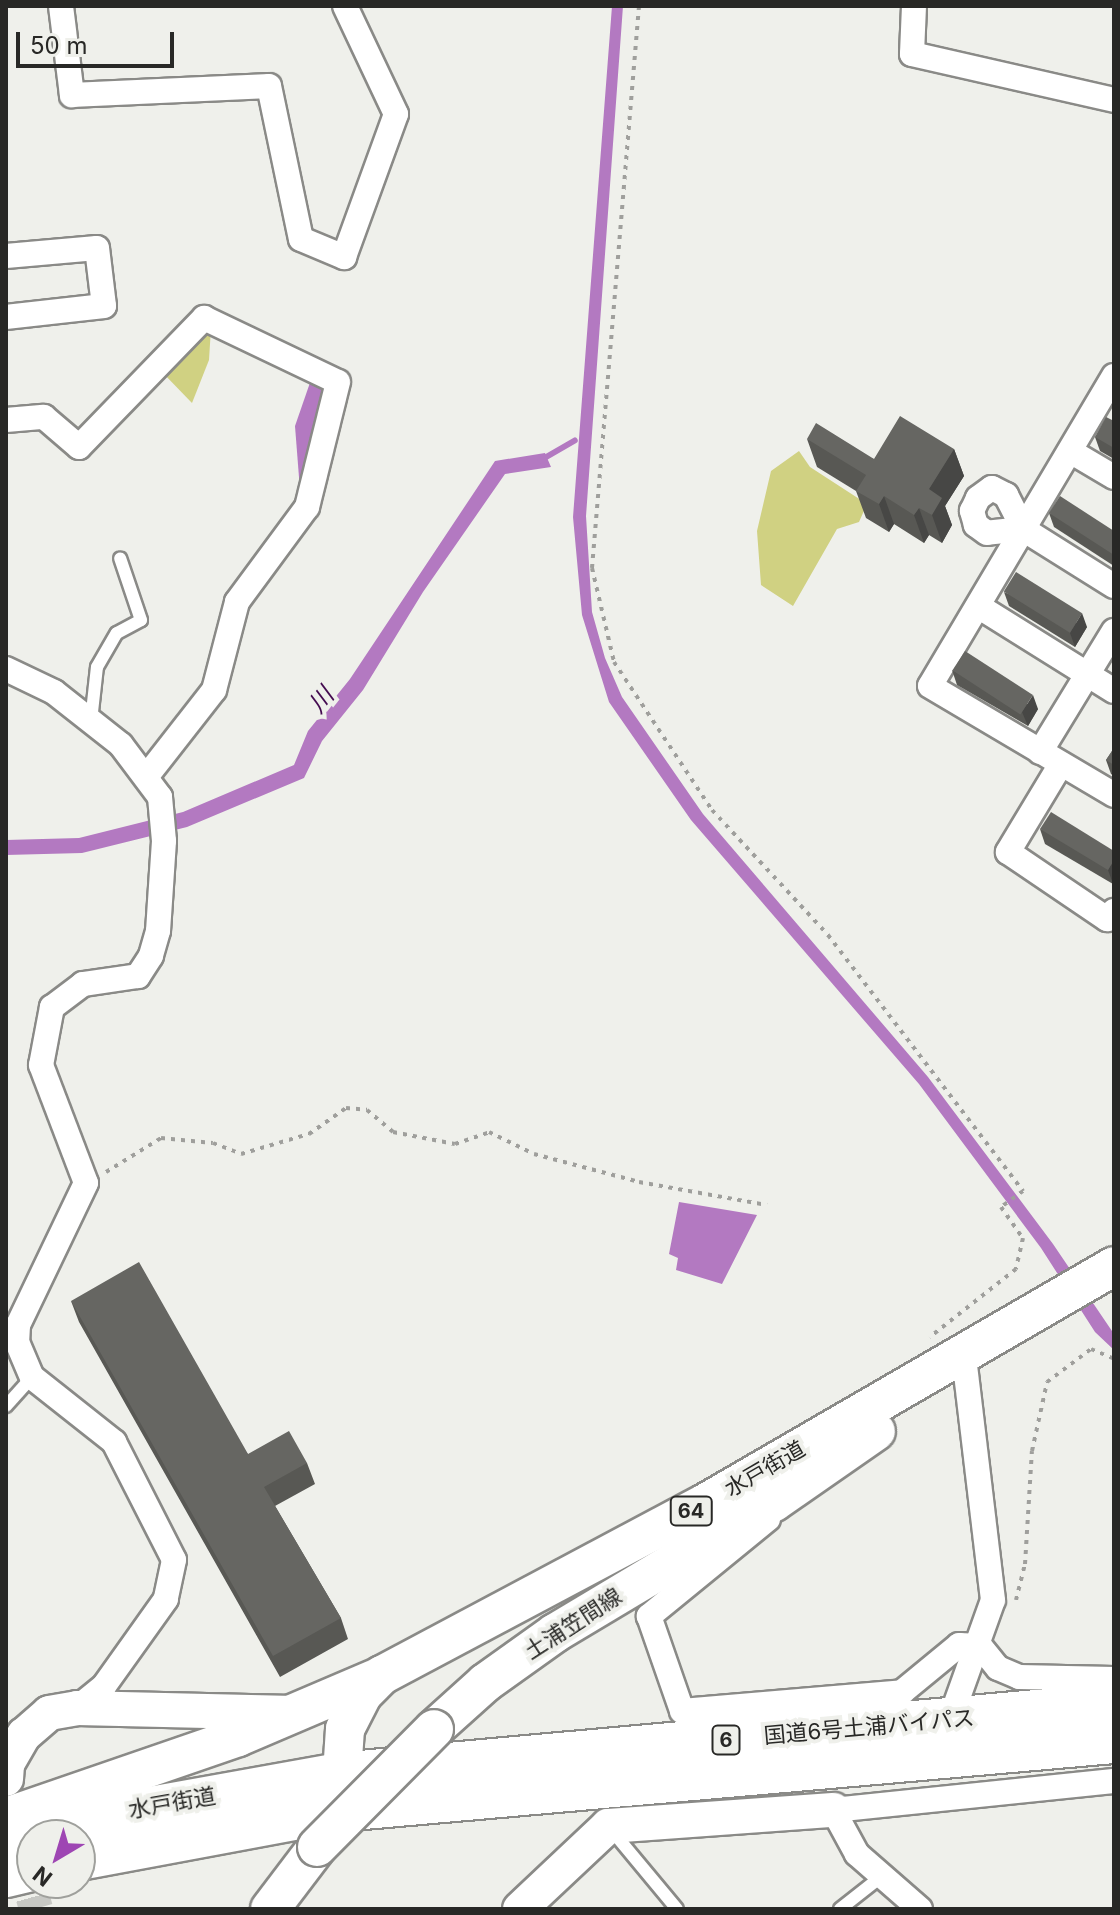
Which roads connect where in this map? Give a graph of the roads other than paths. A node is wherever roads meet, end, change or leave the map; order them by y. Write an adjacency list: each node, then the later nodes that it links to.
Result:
1 (61, 6): 2 (street)
2 (345, 6)
3 (914, 6): 4 (street)
4 (1114, 100)
5 (6, 256): 6 (street)
6 (6, 317)
7 (1114, 376): 9 (street)
8 (6, 420): 21 (street)
9 (1070, 451): 10 (street); 11 (street)
10 (1114, 477)
11 (1023, 529): 13 (street); 14 (street)
12 (120, 558): 19 (lane)
13 (1114, 586)
14 (978, 606): 17 (street); 20 (street)
15 (1114, 631): 17 (street)
16 (6, 669): 19 (street)
17 (1087, 675): 18 (street); 20 (street)
18 (1114, 691)
19 (91, 721): 21 (street)
20 (1051, 758): 22 (street); 23 (street)
21 (146, 777): 26 (street)
22 (1114, 795)
23 (1114, 911)
24 (1114, 1266): 25 (main road, 水戸街道 / 64)
25 (964, 1357): 27 (main road, 水戸街道 / 64); 30 (street)
26 (32, 1377): 28 (lane); 34 (street)
27 (911, 1385): 29 (main road, 土浦笠間線 / 64); 31 (main road, 水戸街道 / 64)
28 (6, 1406)
29 (774, 1502): 30 (street); 47 (main road, 土浦笠間線 / 64, bridge)
30 (980, 1646): 32 (street); 36 (street)
31 (382, 1675): 35 (main road); 40 (main road, 水戸街道 / 64)
32 (1114, 1679)
33 (1114, 1705): 36 (highway, 国道6号土浦バイパス / 6)
34 (77, 1708): 35 (street); 38 (street)
35 (297, 1713): 42 (main road)
36 (950, 1720): 40 (highway, 国道6号土浦バイパス / 6)
37 (1114, 1741): 40 (highway, 国道6号土浦バイパス / 6)
38 (6, 1779)
39 (1114, 1781): 41 (street)
40 (339, 1792): 44 (highway, 水戸街道 / 6); 45 (highway, 水戸街道 / 6)
41 (833, 1810): 43 (street); 46 (street)
42 (6, 1817)
43 (608, 1826): 48 (street); 49 (lane)
44 (6, 1835)
45 (96, 1854)
46 (882, 1876): 50 (lane); 51 (street)
47 (270, 1909)
48 (520, 1909)
49 (677, 1909)
50 (840, 1909)
51 (920, 1909)

